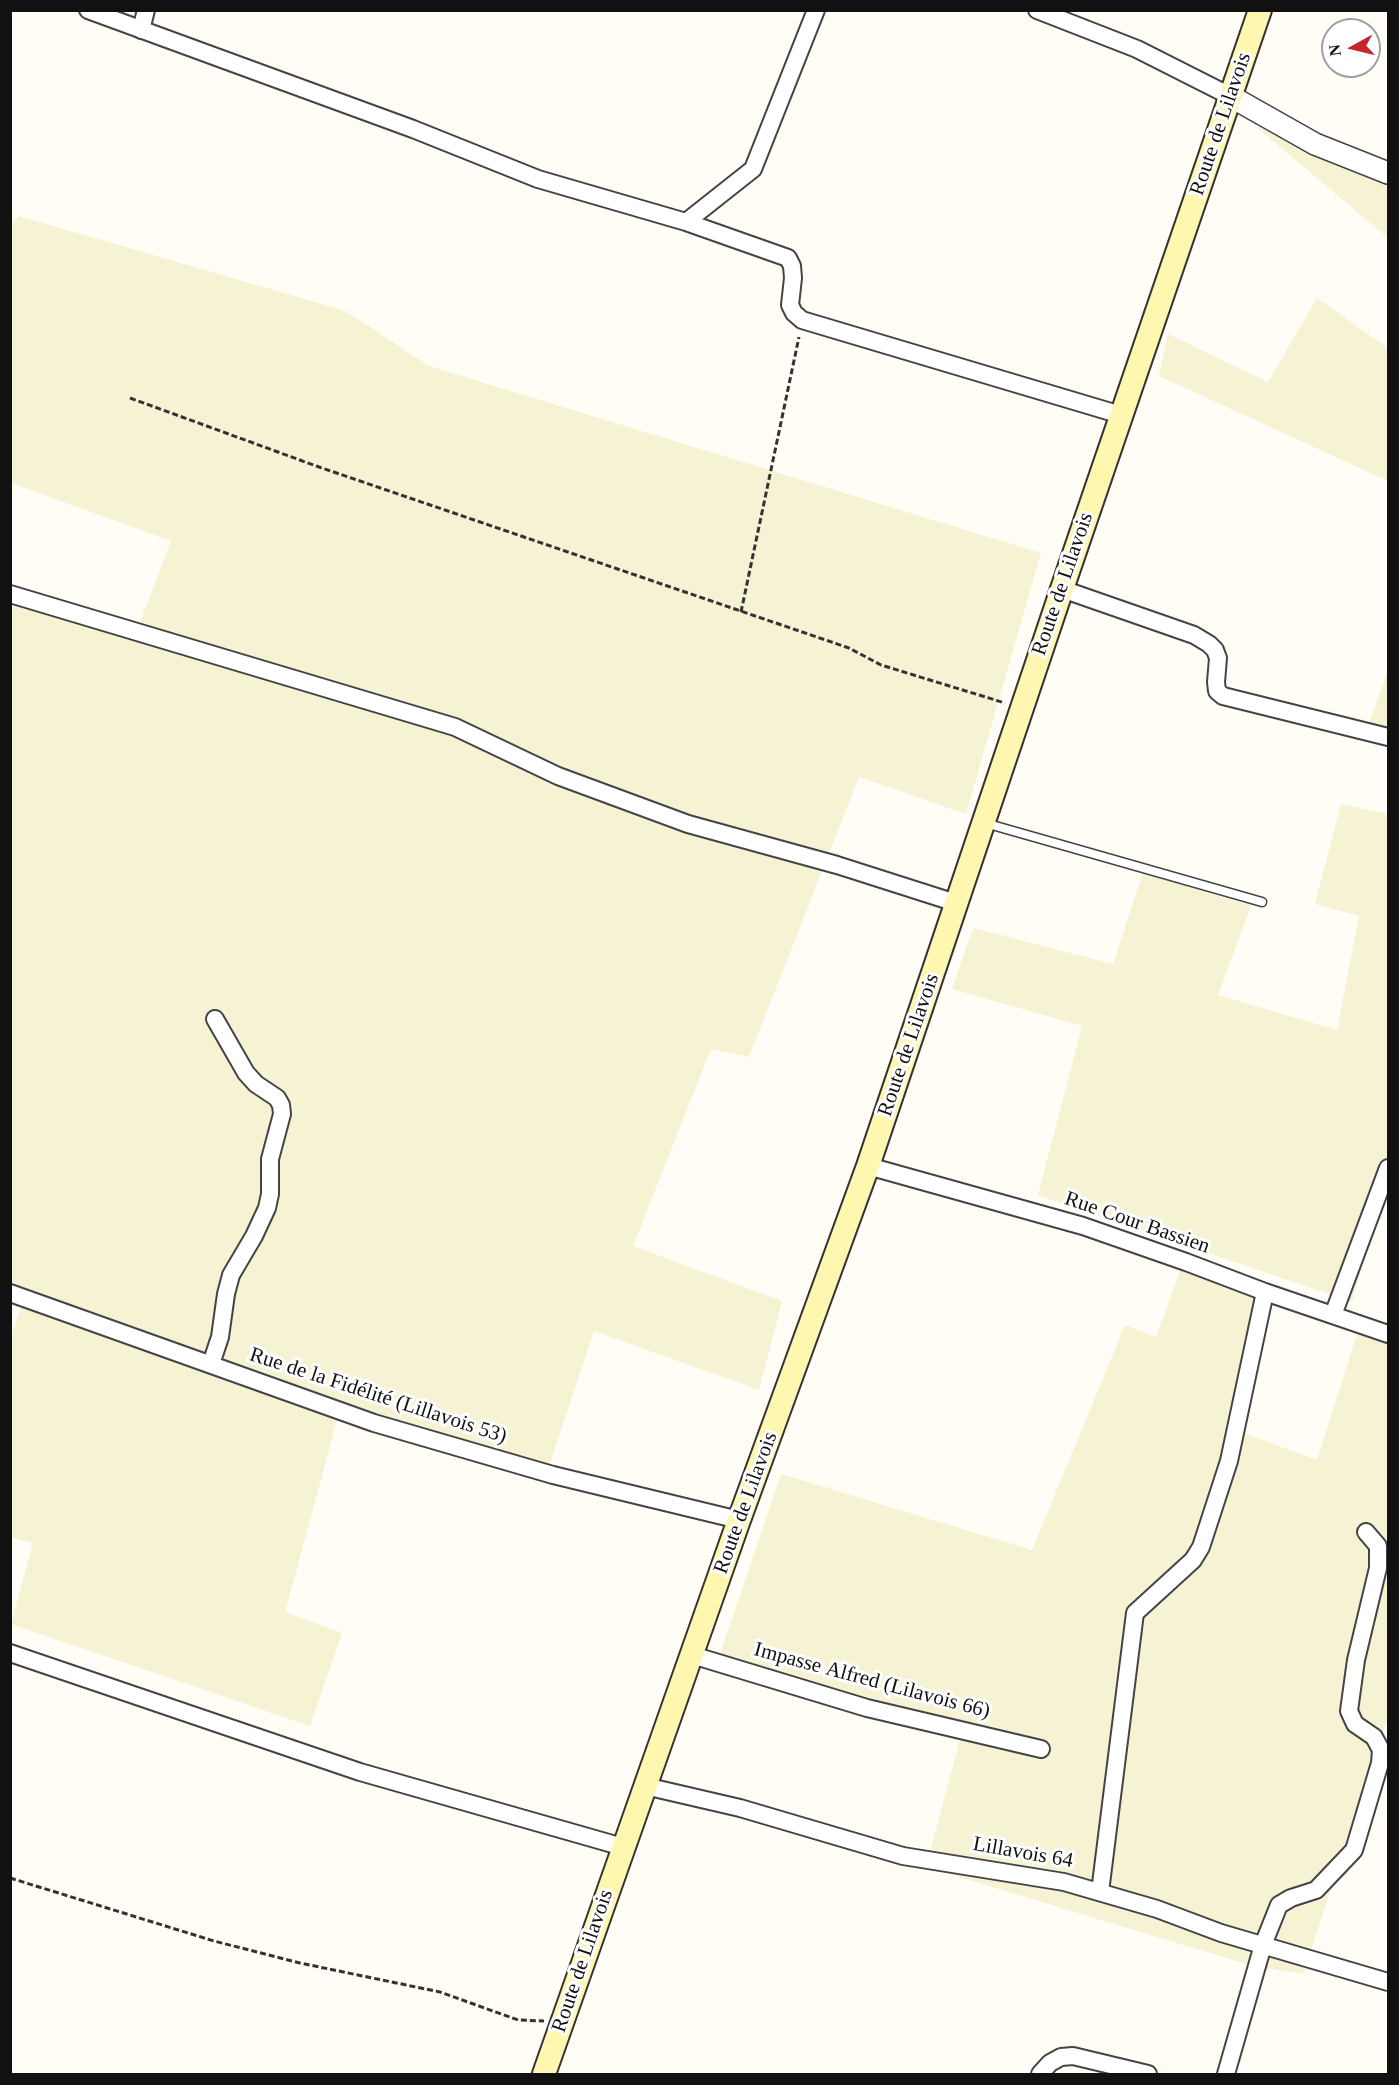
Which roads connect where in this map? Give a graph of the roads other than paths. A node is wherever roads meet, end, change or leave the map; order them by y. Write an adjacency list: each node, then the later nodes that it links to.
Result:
1 (88, 10): 6 (street)
2 (146, 10): 6 (street)
3 (816, 10): 9 (street)
4 (1037, 10): 7 (street)
5 (1260, 10): 7 (main road, Route de Lilavois)
6 (141, 30): 9 (street)
7 (1230, 96): 8 (street); 10 (main road, Route de Lilavois)
8 (1389, 173)
9 (686, 222): 10 (street)
10 (1121, 415): 11 (main road, Route de Lilavois)
11 (1062, 589): 13 (street); 14 (main road, Route de Lilavois)
12 (10, 594): 16 (street)
13 (1389, 737)
14 (983, 823): 15 (lane); 16 (main road, Route de Lilavois)
15 (1262, 902)
16 (956, 903): 18 (main road, Route de Lilavois)
17 (215, 1019): 24 (street)
18 (868, 1166): 20 (street, Rue Cour Bassien); 25 (main road, Route de Lilavois)
19 (1389, 1168): 22 (street)
20 (1265, 1292): 22 (street, Rue Cour Bassien); 32 (street)
21 (10, 1293): 24 (street, Rue de la Fidélité (Lillavois 53))
22 (1332, 1315): 23 (street, Rue Cour Bassien)
23 (1389, 1334)
24 (211, 1364): 25 (street, Rue de la Fidélité (Lillavois 53))
25 (739, 1521): 28 (main road, Route de Lilavois)
26 (1366, 1532): 33 (street)
27 (10, 1653): 31 (street)
28 (692, 1655): 29 (street, Impasse Alfred (Lilavois 66)); 30 (main road, Route de Lilavois)
29 (1041, 1749)
30 (645, 1786): 31 (main road, Route de Lilavois); 32 (street, Lillavois 64)
31 (623, 1847): 35 (main road, Route de Lilavois)
32 (1100, 1892): 33 (street, Lillavois 64)
33 (1263, 1946): 34 (street, Lillavois 64); 38 (street)
34 (1389, 1982)
35 (544, 2074)
36 (1040, 2074): 37 (street)
37 (1148, 2074)
38 (1226, 2074)

